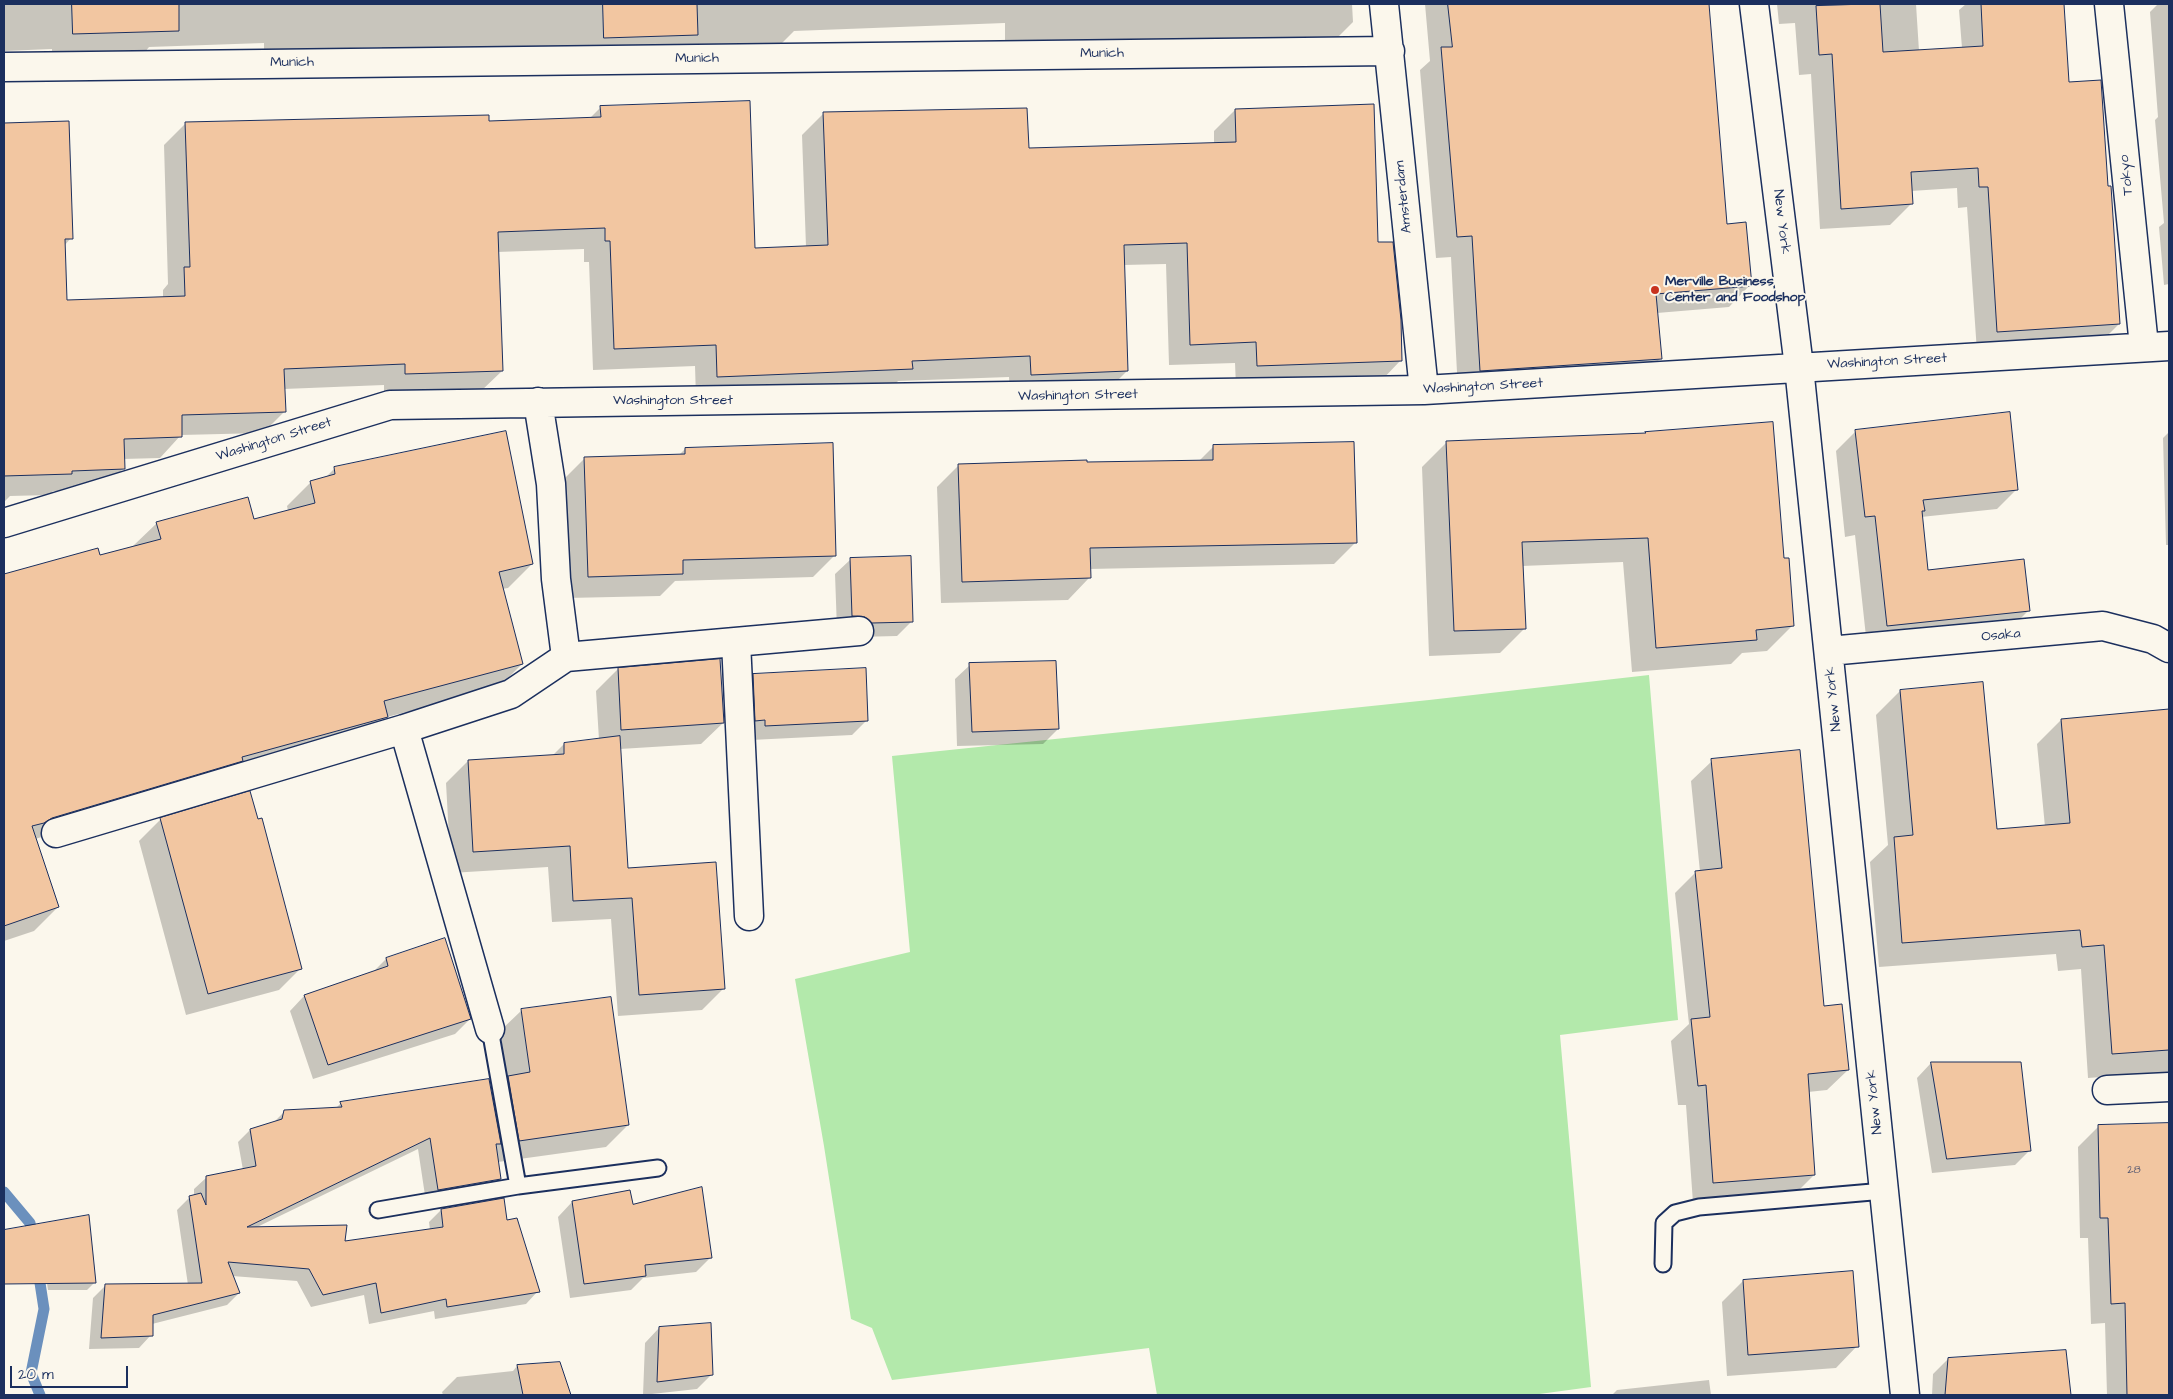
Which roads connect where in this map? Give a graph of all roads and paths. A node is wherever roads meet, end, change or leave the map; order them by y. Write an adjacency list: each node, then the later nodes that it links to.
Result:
1 (1384, 4): 4 (street, Amsterdam)
2 (1754, 4): 7 (street, New York)
3 (2109, 4): 6 (street, Tokyo)
4 (1390, 51): 5 (street, Munich); 8 (street, Amsterdam)
5 (4, 67)
6 (2157, 346): 7 (street, Washington Street)
7 (1799, 367): 8 (street, Washington Street); 14 (street, New York)
8 (1424, 390): 9 (street, Washington Street)
9 (538, 402): 10 (street, Washington Street); 15 (street)
10 (4, 523)
11 (859, 631): 12 (street)
12 (736, 642): 15 (street); 18 (street)
13 (2169, 648): 14 (street, Osaka)
14 (1829, 651): 24 (street, New York)
15 (566, 656): 16 (street)
16 (404, 729): 17 (street); 19 (street)
17 (56, 833)
18 (749, 916)
19 (490, 1029): 23 (lane)
20 (2169, 1087): 21 (street)
21 (2107, 1090)
22 (658, 1168): 23 (lane)
23 (518, 1186): 25 (lane)
24 (1884, 1191): 26 (lane); 27 (street, New York)
25 (378, 1210)
26 (1663, 1264)
27 (1905, 1395)

